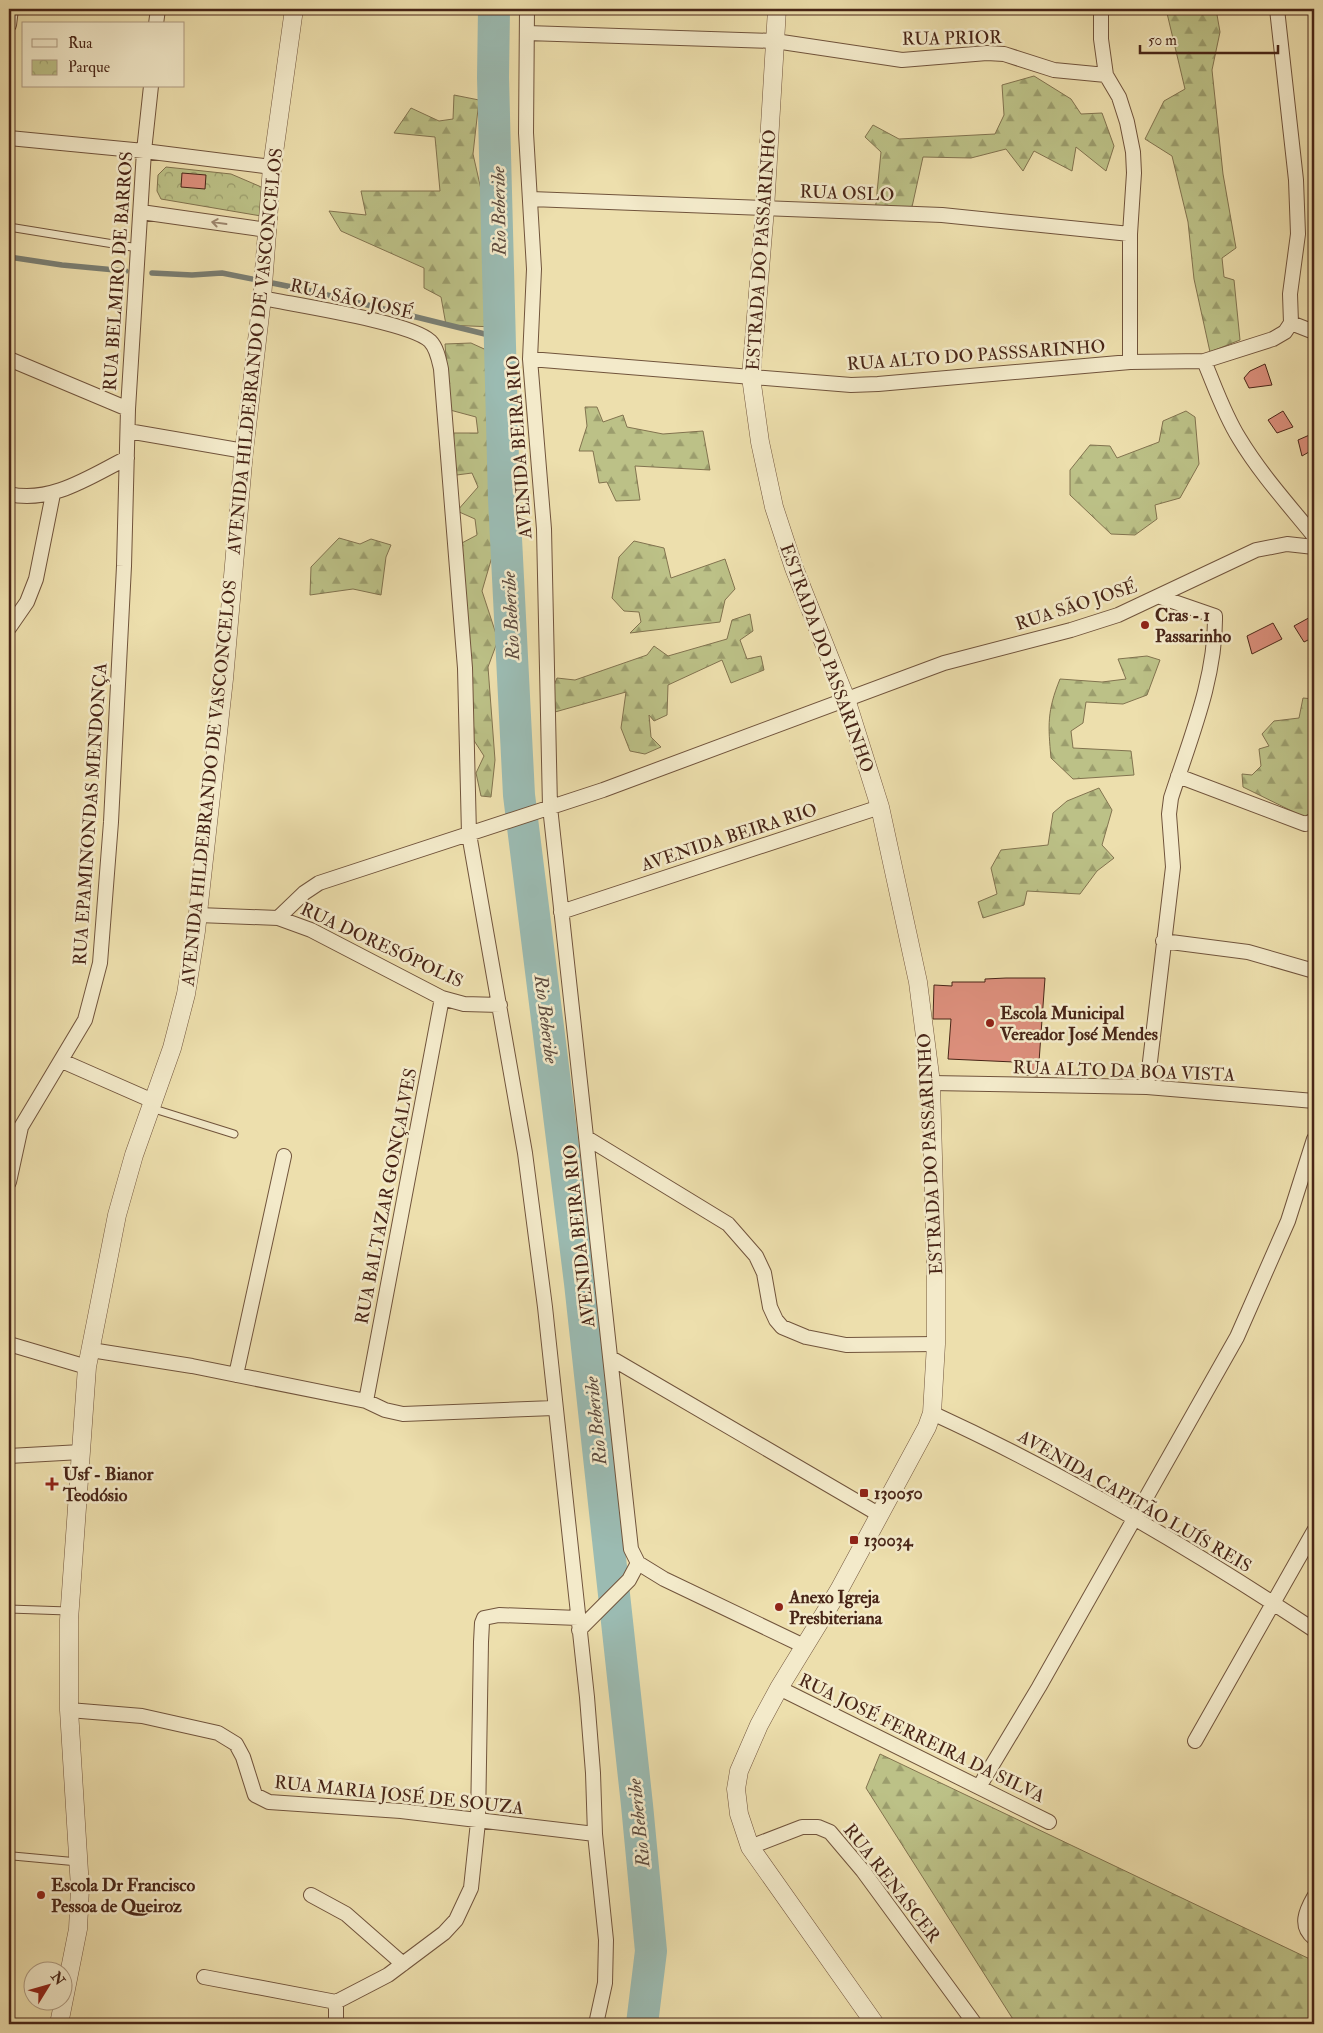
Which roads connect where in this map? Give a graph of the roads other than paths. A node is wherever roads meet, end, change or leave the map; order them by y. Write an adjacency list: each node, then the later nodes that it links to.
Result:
1 (11, 9): 9 (street)
2 (158, 9): 8 (street)
3 (294, 9): 16 (street, AVENIDA HILDEBRANDO DE VASCONCELOS)
4 (527, 9): 10 (street, AVENIDA BEIRA RIO)
5 (777, 9): 11 (street, ESTRADA DO PASSARINHO)
6 (1101, 9): 12 (street)
7 (1277, 9): 25 (street)
8 (156, 22)
9 (9, 25)
10 (527, 33): 11 (street, RUA PRIOR); 17 (street, AVENIDA BEIRA RIO)
11 (775, 41): 12 (street, RUA PRIOR); 18 (street, ESTRADA DO PASSARINHO)
12 (1106, 76): 22 (street)
13 (151, 88): 15 (street, RUA BELMIRO DE BARROS)
14 (9, 138): 15 (street)
15 (144, 151): 16 (street); 19 (street, RUA BELMIRO DE BARROS)
16 (272, 167): 21 (street, AVENIDA HILDEBRANDO DE VASCONCELOS)
17 (531, 199): 18 (street, RUA OSLO); 28 (street, AVENIDA BEIRA RIO)
18 (765, 209): 22 (street, RUA OSLO); 31 (street, ESTRADA DO PASSARINHO)
19 (141, 212): 21 (street, one-way to 19); 23 (street, RUA BELMIRO DE BARROS)
20 (9, 227): 23 (lane)
21 (267, 230): 24 (street, AVENIDA HILDEBRANDO DE VASCONCELOS)
22 (1130, 234): 30 (street)
23 (138, 248): 32 (street, RUA BELMIRO DE BARROS)
24 (263, 288): 34 (street, AVENIDA HILDEBRANDO DE VASCONCELOS); 47 (street, RUA SÃO JOSÉ)
25 (1291, 323): 26 (street); 29 (street, RUA ALTO DO PASSSARINHO)
26 (1314, 332)
27 (9, 359): 32 (street)
28 (530, 360): 31 (street, RUA ALTO DO PASSSARINHO); 44 (street, AVENIDA BEIRA RIO)
29 (1204, 361): 30 (street, RUA ALTO DO PASSSARINHO); 38 (street)
30 (1130, 362): 31 (street, RUA ALTO DO PASSSARINHO)
31 (751, 377): 42 (street, ESTRADA DO PASSARINHO)
32 (128, 410): 33 (street, RUA BELMIRO DE BARROS)
33 (128, 431): 34 (street); 35 (street, RUA BELMIRO DE BARROS)
34 (244, 451): 49 (street, AVENIDA HILDEBRANDO DE VASCONCELOS)
35 (127, 458): 37 (street); 55 (street, RUA EPAMINONDAS MENDONÇA)
36 (9, 494): 37 (street)
37 (53, 494): 41 (street)
38 (1314, 536)
39 (1314, 547): 40 (street, RUA SÃO JOSÉ)
40 (1160, 597): 42 (street, RUA SÃO JOSÉ); 43 (street)
41 (9, 628)
42 (846, 699): 44 (street, RUA SÃO JOSÉ); 45 (street, ESTRADA DO PASSARINHO)
43 (1178, 776): 46 (street); 51 (street)
44 (550, 807): 47 (street, RUA SÃO JOSÉ); 48 (street, AVENIDA BEIRA RIO)
45 (880, 807): 48 (street, AVENIDA BEIRA RIO); 56 (street, ESTRADA DO PASSARINHO)
46 (1314, 821)
47 (469, 834): 50 (street, RUA SÃO JOSÉ); 54 (street)
48 (561, 912): 61 (street, AVENIDA BEIRA RIO)
49 (198, 915): 50 (street, RUA DORESÓPOLIS); 59 (street, AVENIDA HILDEBRANDO DE VASCONCELOS)
50 (278, 918): 53 (street, RUA DORESÓPOLIS)
51 (1164, 941): 52 (street); 57 (street)
52 (1314, 971)
53 (442, 998): 54 (street, RUA DORESÓPOLIS); 70 (street, RUA BALTAZAR GONÇALVES)
54 (500, 1005): 71 (street)
55 (62, 1061): 59 (street); 64 (street, RUA EPAMINONDAS MENDONÇA)
56 (931, 1083): 57 (street, RUA ALTO DA BOA VISTA); 66 (street, ESTRADA DO PASSARINHO)
57 (1147, 1088): 58 (street, RUA ALTO DA BOA VISTA)
58 (1314, 1101)
59 (152, 1104): 60 (lane); 67 (street, AVENIDA HILDEBRANDO DE VASCONCELOS)
60 (234, 1134)
61 (587, 1138): 66 (street); 68 (street, AVENIDA BEIRA RIO)
62 (1314, 1139): 76 (street)
63 (284, 1156): 69 (street)
64 (9, 1182)
65 (9, 1344): 67 (street)
66 (936, 1344): 72 (street, ESTRADA DO PASSARINHO)
67 (89, 1358): 69 (street); 73 (street, AVENIDA HILDEBRANDO DE VASCONCELOS)
68 (611, 1358): 75 (street); 78 (street, AVENIDA BEIRA RIO)
69 (236, 1375): 70 (street)
70 (366, 1401): 71 (street)
71 (554, 1408): 82 (street)
72 (932, 1413): 75 (street, ESTRADA DO PASSARINHO); 76 (street, AVENIDA CAPITÃO LUÍS REIS)
73 (81, 1452): 74 (street); 81 (street, AVENIDA HILDEBRANDO DE VASCONCELOS)
74 (9, 1456)
75 (880, 1515): 84 (street, ESTRADA DO PASSARINHO)
76 (1133, 1518): 79 (street, AVENIDA CAPITÃO LUÍS REIS); 88 (street)
77 (1314, 1531): 79 (street)
78 (636, 1559): 82 (street); 84 (street)
79 (1272, 1602): 83 (street, AVENIDA CAPITÃO LUÍS REIS); 87 (street)
80 (9, 1609): 81 (lane)
81 (70, 1611): 86 (street, AVENIDA HILDEBRANDO DE VASCONCELOS)
82 (578, 1624): 89 (street); 91 (street)
83 (1314, 1630)
84 (804, 1646): 85 (street, ESTRADA DO PASSARINHO)
85 (779, 1688): 88 (street, RUA JOSÉ FERREIRA DA SILVA); 92 (street, ESTRADA DO PASSARINHO)
86 (69, 1710): 89 (street, RUA MARIA JOSÉ DE SOUZA); 94 (street, AVENIDA HILDEBRANDO DE VASCONCELOS)
87 (1195, 1741)
88 (979, 1787): 90 (street, RUA JOSÉ FERREIRA DA SILVA)
89 (478, 1822): 91 (street, RUA MARIA JOSÉ DE SOUZA); 98 (street)
90 (1049, 1822)
91 (594, 1834): 103 (street)
92 (750, 1846): 104 (street, ESTRADA DO PASSARINHO); 105 (street, RUA RENASCER)
93 (9, 1857): 94 (lane)
94 (78, 1862): 101 (street, AVENIDA HILDEBRANDO DE VASCONCELOS)
95 (311, 1895): 98 (street)
96 (1312, 1901): 97 (street)
97 (1314, 1938)
98 (403, 1964): 100 (street)
99 (204, 1976): 100 (street)
100 (336, 2002): 102 (street)
101 (59, 2024)
102 (336, 2024)
103 (596, 2024)
104 (875, 2024)
105 (975, 2024)

